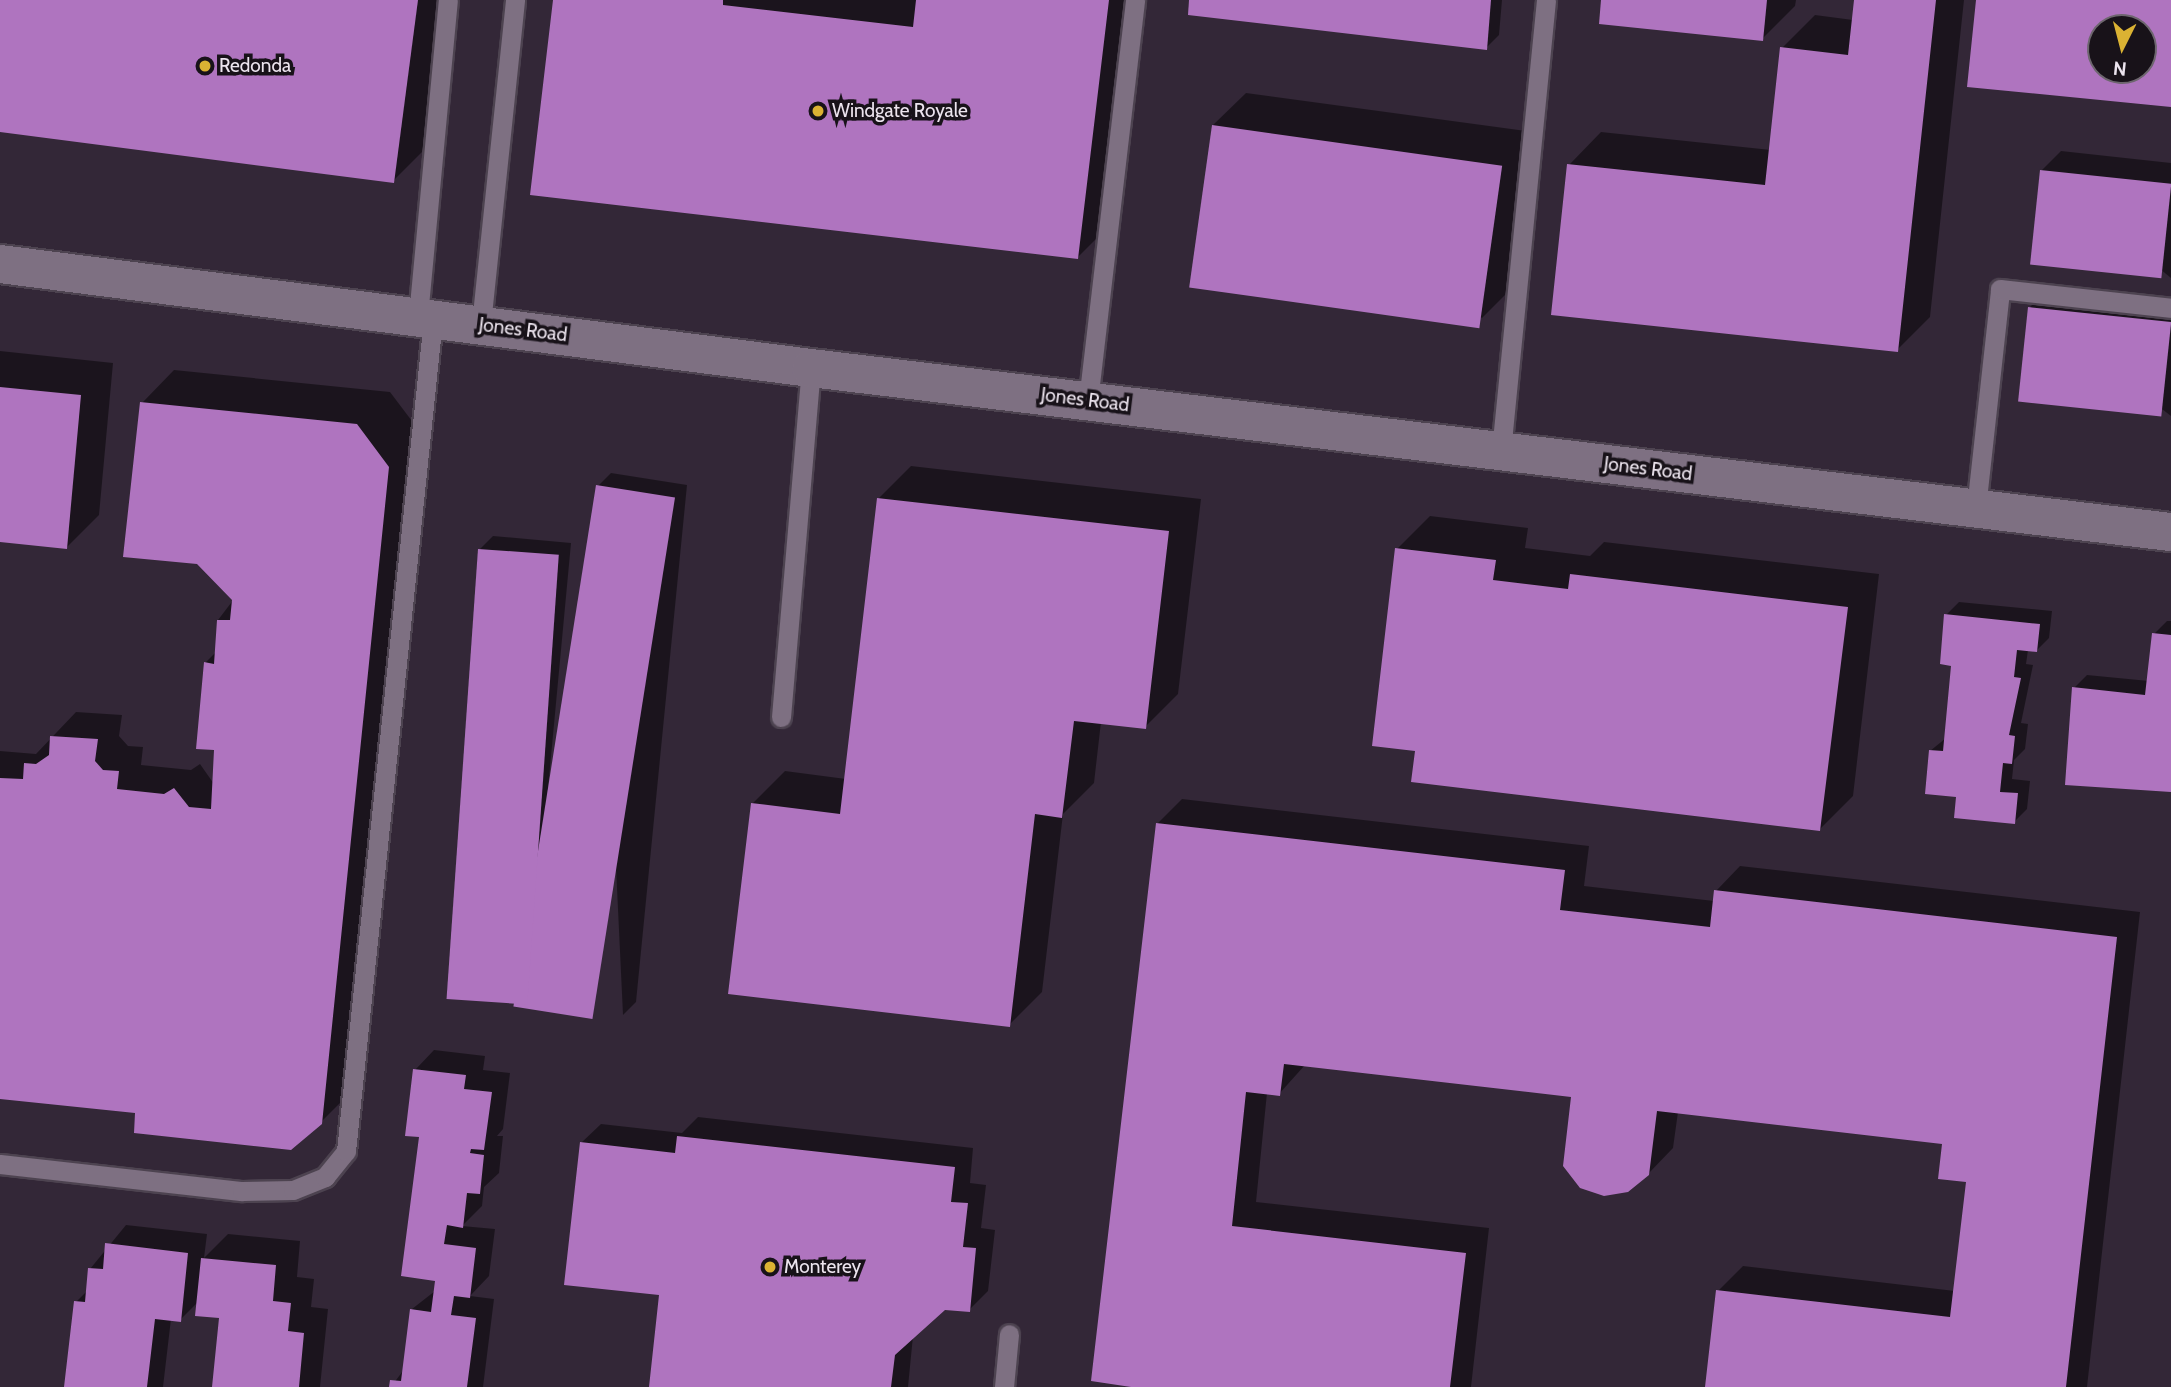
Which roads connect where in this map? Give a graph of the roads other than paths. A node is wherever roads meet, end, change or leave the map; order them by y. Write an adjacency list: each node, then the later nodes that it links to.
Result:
1 (448, 0): 7 (lane)
2 (515, 0): 8 (lane)
3 (1135, 0): 10 (lane)
4 (1546, 0): 11 (lane)
5 (0, 264): 7 (street, Jones Road)
6 (2171, 307): 12 (lane)
7 (425, 317): 8 (street, Jones Road); 15 (lane)
8 (481, 324): 9 (street, Jones Road)
9 (811, 368): 10 (street, Jones Road); 14 (lane)
10 (1088, 401): 11 (street, Jones Road)
11 (1501, 451): 12 (street, Jones Road)
12 (1976, 508): 13 (street, Jones Road)
13 (2171, 531)
14 (781, 718)
15 (0, 1164)
16 (1009, 1334): 17 (lane)
17 (1004, 1387)

